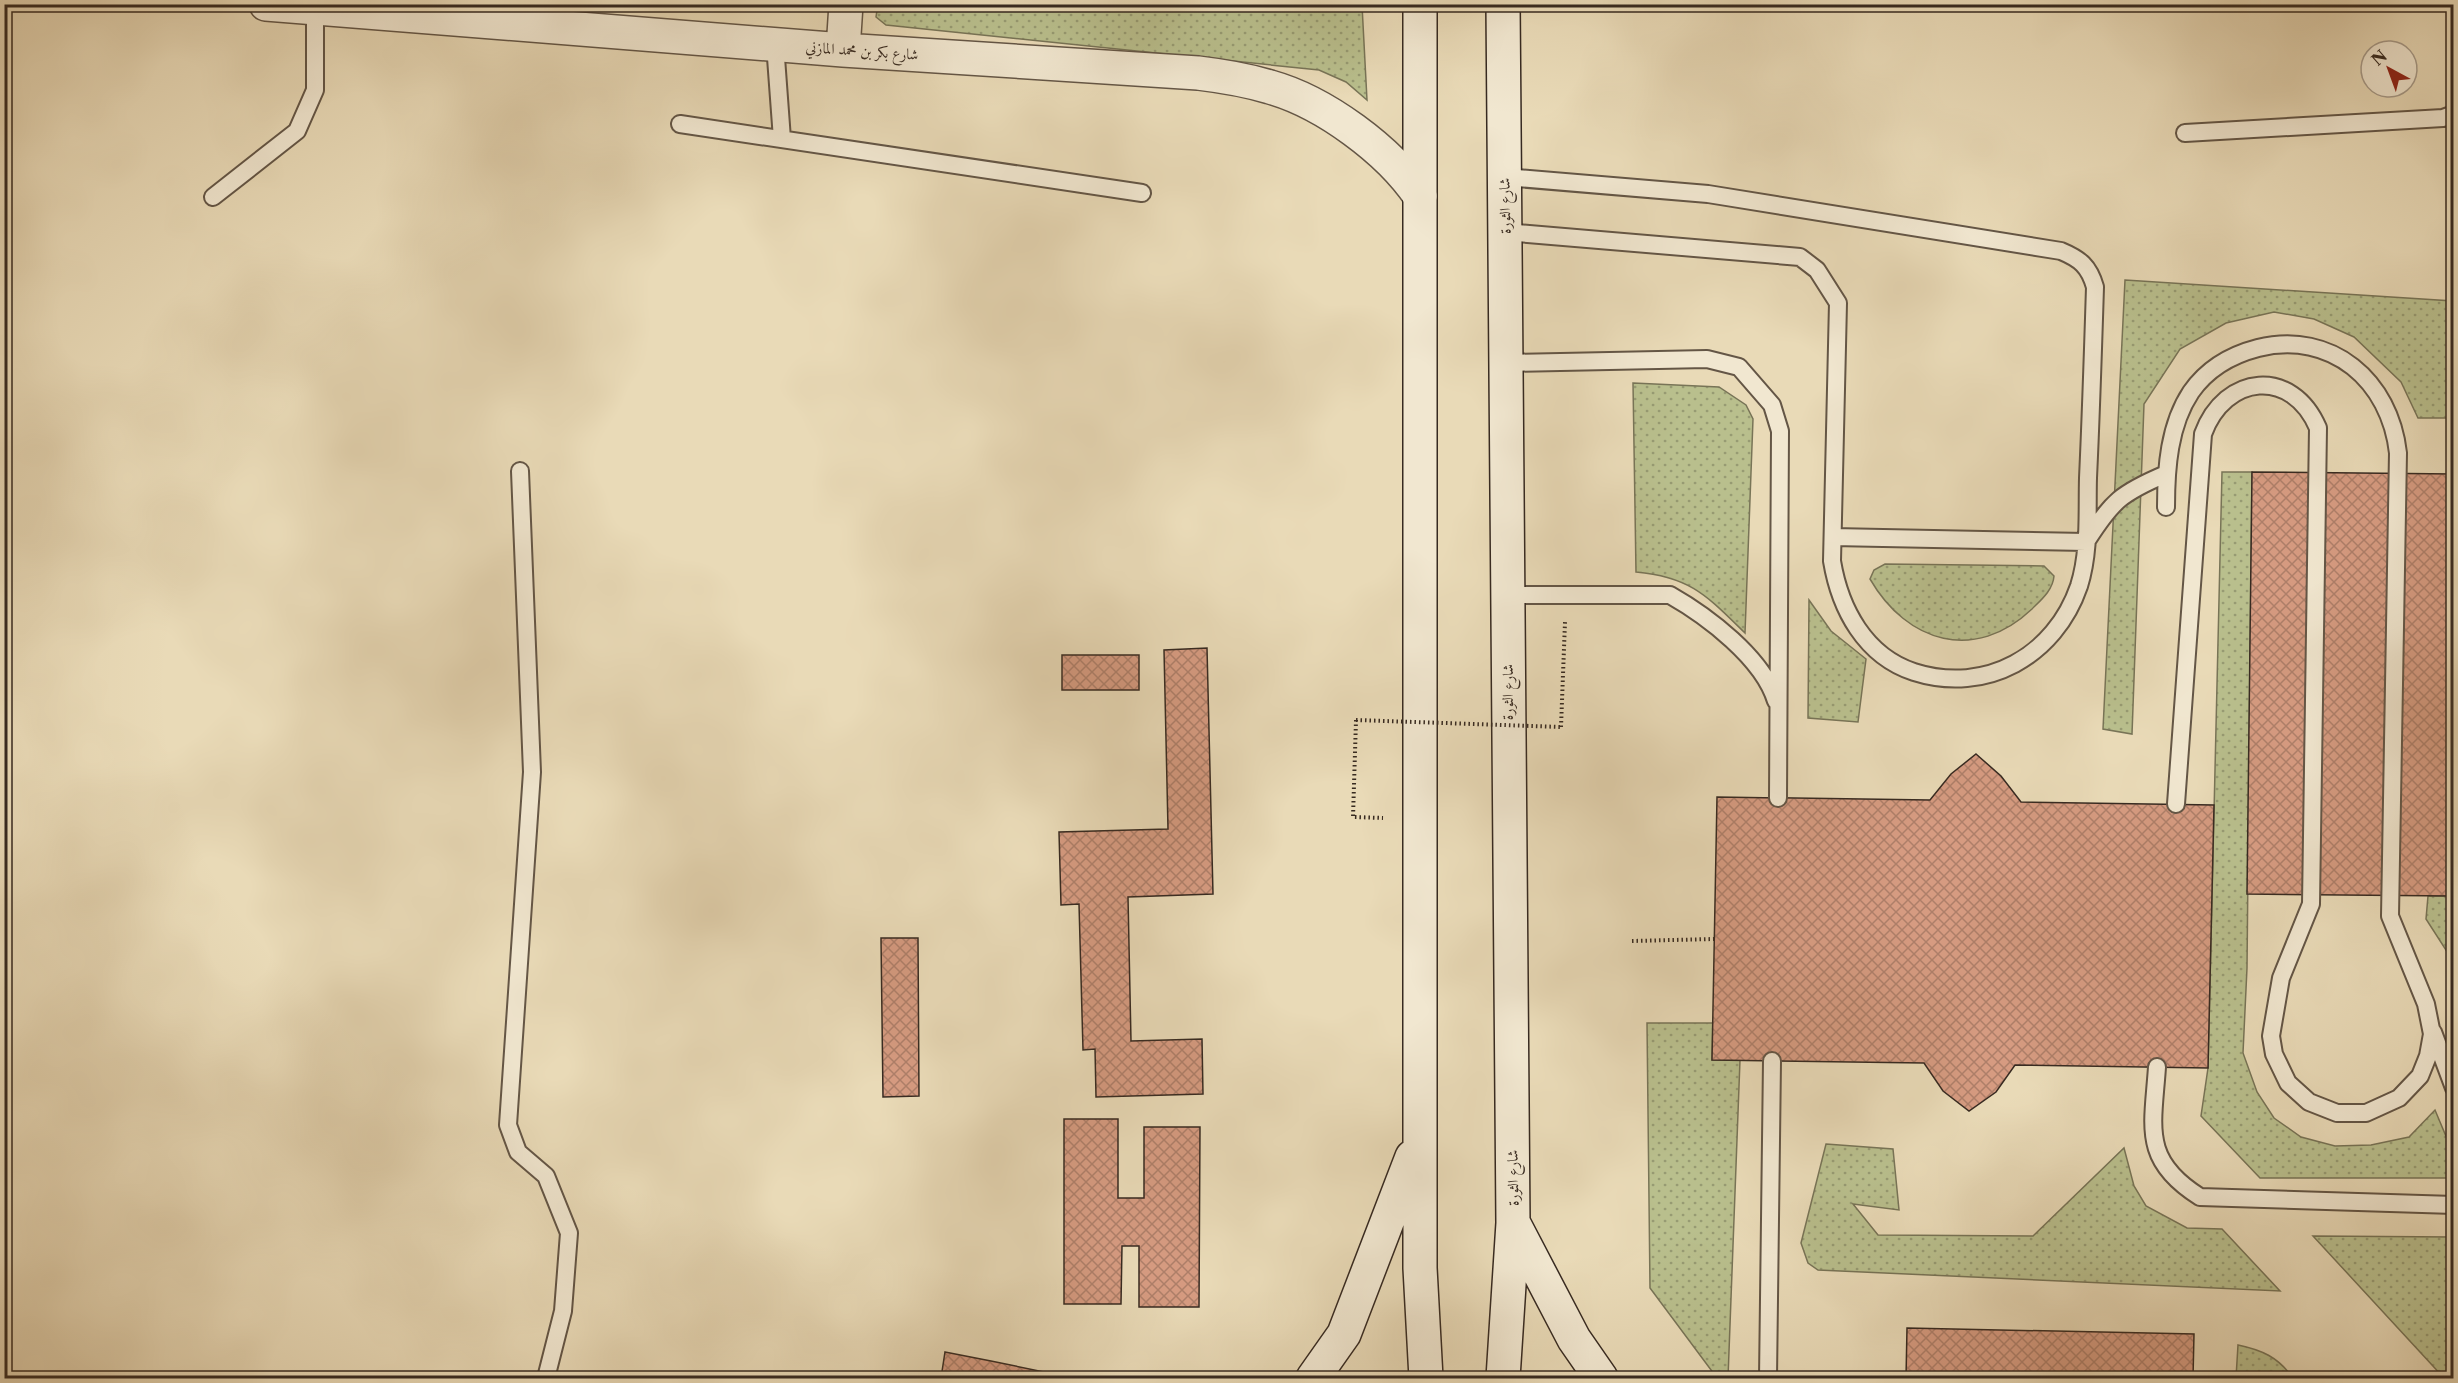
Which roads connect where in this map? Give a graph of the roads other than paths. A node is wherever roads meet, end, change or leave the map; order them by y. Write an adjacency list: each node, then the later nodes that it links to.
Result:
1 (266, 4): 5 (main road, شارع بكر بن محمد المازني)
2 (846, 4): 7 (main road)
3 (1420, 4): 14 (main road)
4 (1503, 4): 12 (main road, شارع الثورة)
5 (315, 9): 6 (main road, شارع بكر بن محمد المازني); 15 (lane)
6 (775, 44): 7 (main road, شارع بكر بن محمد المازني); 11 (lane)
7 (843, 50): 14 (main road, شارع بكر بن محمد المازني)
8 (2454, 114): 10 (lane)
9 (680, 124): 11 (lane)
10 (2185, 133)
11 (782, 139): 13 (lane)
12 (1505, 177): 16 (main road, شارع الثورة); 22 (lane)
13 (1142, 193)
14 (1420, 196): 29 (main road)
15 (213, 197)
16 (1505, 232): 17 (main road, شارع الثورة); 21 (lane)
17 (1506, 363): 23 (main road, شارع الثورة); 23 (lane)
18 (520, 471): 32 (lane)
19 (2166, 474): 20 (lane); 22 (lane); 24 (lane)
20 (2166, 507)
21 (1833, 537): 22 (lane); 22 (lane)
22 (2086, 542)
23 (1508, 595): 31 (main road, شارع الثورة)
24 (2176, 804)
25 (2432, 1028): 28 (lane)
26 (1772, 1061): 37 (lane)
27 (2157, 1067): 30 (lane)
28 (2454, 1088)
29 (1419, 1139): 33 (main road); 34 (main road)
30 (2454, 1204)
31 (1513, 1222): 35 (main road, شارع الثورة); 36 (main road)
32 (546, 1378)
33 (1313, 1378)
34 (1426, 1378)
35 (1503, 1378)
36 (1601, 1378)
37 (1768, 1378)

